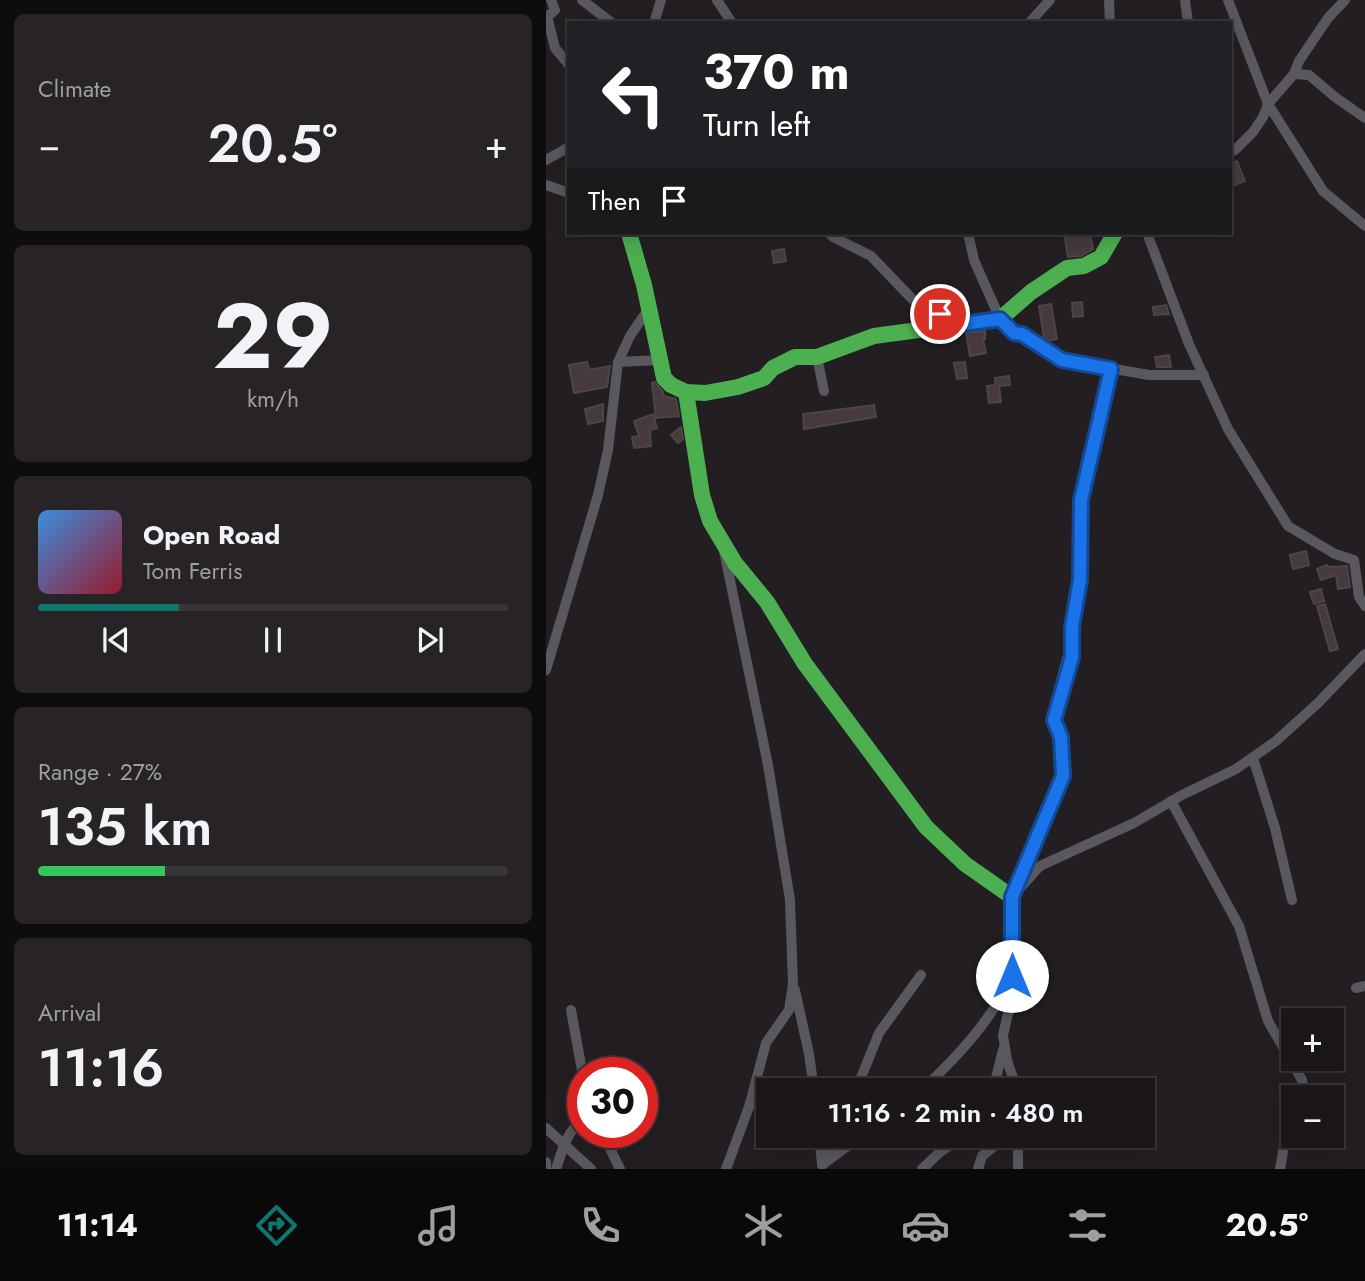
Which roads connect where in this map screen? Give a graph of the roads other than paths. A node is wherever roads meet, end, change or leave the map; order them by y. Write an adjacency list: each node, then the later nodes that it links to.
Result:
1 (551, 0): 10 (street)
2 (582, 0): 11 (street)
3 (661, 0): 12 (street)
4 (717, 0): 13 (street)
5 (1050, 0): 14 (street)
6 (1109, 0): 15 (street)
7 (1185, 0): 16 (street)
8 (1228, 0): 19 (street)
9 (1345, 0): 18 (street)
10 (546, 17): 17 (street)
11 (609, 21)
12 (655, 21)
13 (731, 21)
14 (1031, 21)
15 (1110, 21)
16 (1188, 21)
17 (567, 63)
18 (1294, 74): 19 (street); 20 (street)
19 (1268, 104): 22 (street); 26 (street)
20 (1365, 118)
21 (567, 148): 23 (street)
22 (1232, 151)
23 (546, 160)
24 (546, 185): 25 (street)
25 (567, 192)
26 (1365, 226)
27 (831, 235): 34 (street)
28 (968, 235): 33 (street)
29 (1114, 235): 33 (street)
30 (1148, 235): 39 (street)
31 (629, 236): 32 (street)
32 (649, 308): 36 (street); 37 (street)
33 (1000, 319): 34 (street); 38 (street)
34 (962, 324): 35 (street)
35 (817, 357): 40 (street); 41 (street)
36 (660, 360): 37 (street); 41 (street)
37 (618, 362): 45 (street)
38 (1111, 369): 39 (street); 48 (street)
39 (1204, 375): 43 (street)
40 (824, 391)
41 (686, 392): 42 (street)
42 (723, 542): 48 (street); 52 (street)
43 (1365, 607)
44 (1365, 653): 46 (street)
45 (546, 670)
46 (1252, 758): 47 (street); 49 (street)
47 (1171, 801): 48 (street); 61 (street)
48 (1012, 897): 51 (street)
49 (1292, 900)
50 (921, 975): 57 (street)
51 (1012, 976): 54 (street); 58 (street)
52 (793, 984): 56 (street); 79 (street)
53 (571, 1010): 55 (street)
54 (1004, 1044): 59 (street); 60 (street)
55 (580, 1057)
56 (812, 1078)
57 (861, 1078)
58 (935, 1078)
59 (996, 1078)
60 (1014, 1078)
61 (1303, 1085)
62 (546, 1128): 64 (street)
63 (567, 1140): 64 (street)
64 (564, 1145): 76 (street); 77 (street)
65 (610, 1148): 78 (street)
66 (820, 1148): 74 (street)
67 (830, 1148): 74 (street)
68 (846, 1148): 74 (street)
69 (949, 1148): 80 (street)
70 (992, 1148): 81 (street)
71 (1018, 1148): 82 (street)
72 (1284, 1148): 83 (street)
73 (546, 1162): 75 (street)
74 (822, 1168)
75 (547, 1169)
76 (556, 1169)
77 (591, 1169)
78 (620, 1169)
79 (726, 1169)
80 (922, 1169)
81 (978, 1169)
82 (1018, 1169)
83 (1280, 1169)

